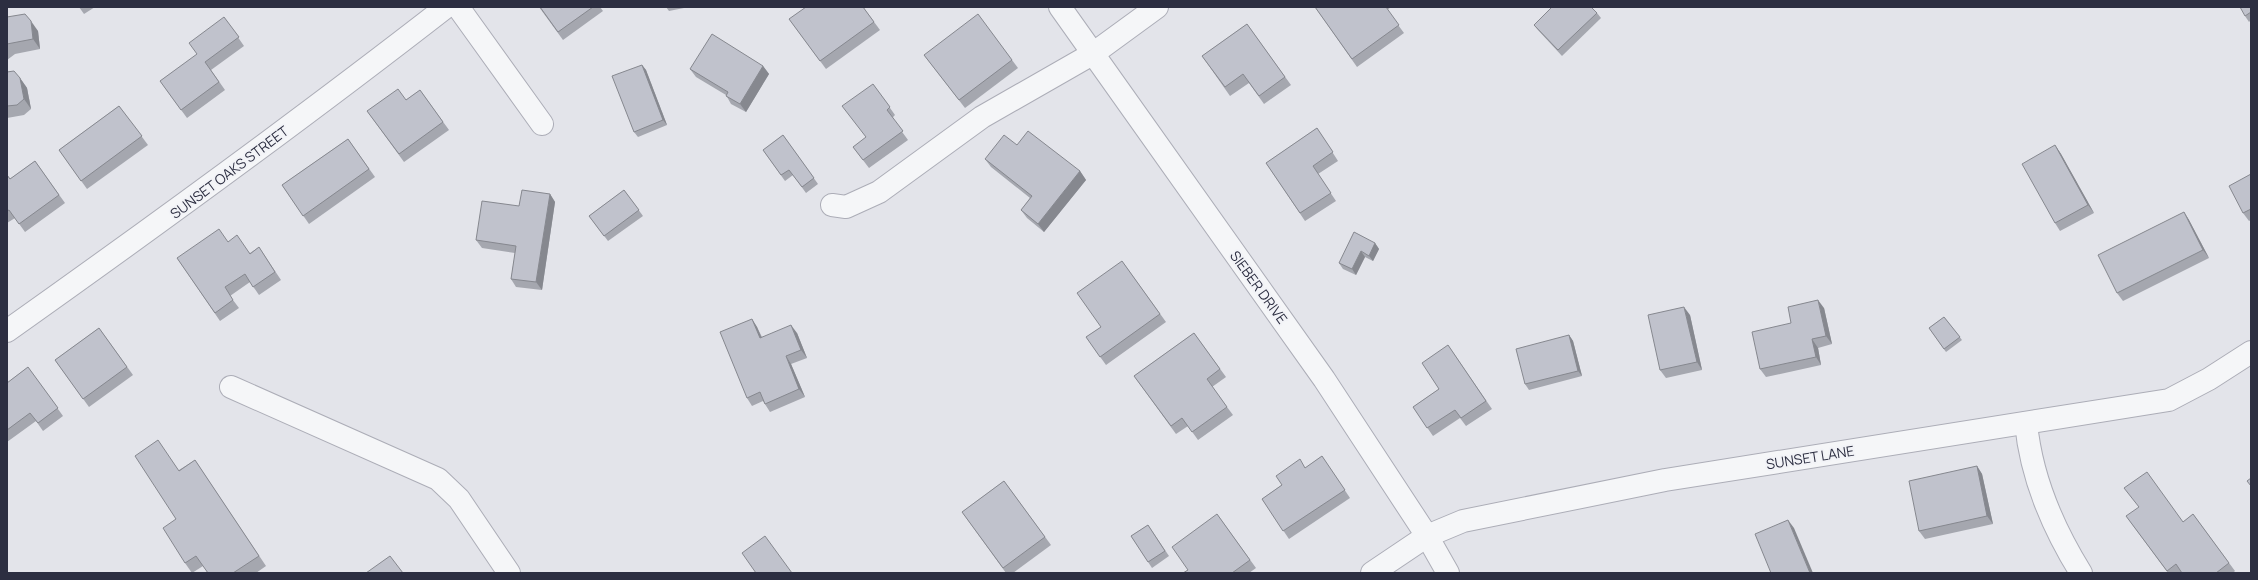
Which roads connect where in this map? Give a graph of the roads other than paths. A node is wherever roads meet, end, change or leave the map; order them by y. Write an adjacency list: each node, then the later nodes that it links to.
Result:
1 (446, 7): 8 (street, SUNSET OAKS STREET)
2 (458, 7): 6 (street)
3 (1060, 7): 5 (street, SIEBER DRIVE)
4 (1157, 7): 5 (street)
5 (1094, 53): 7 (street); 12 (street, SIEBER DRIVE)
6 (542, 124)
7 (832, 205)
8 (7, 331)
9 (2251, 352): 11 (street, SUNSET LANE)
10 (231, 387): 13 (street)
11 (2026, 424): 12 (street, SUNSET LANE); 16 (street)
12 (1427, 536): 14 (street, SUNSET LANE); 15 (street, SIEBER DRIVE)
13 (509, 573)
14 (1372, 573)
15 (1448, 573)
16 (2081, 573)

